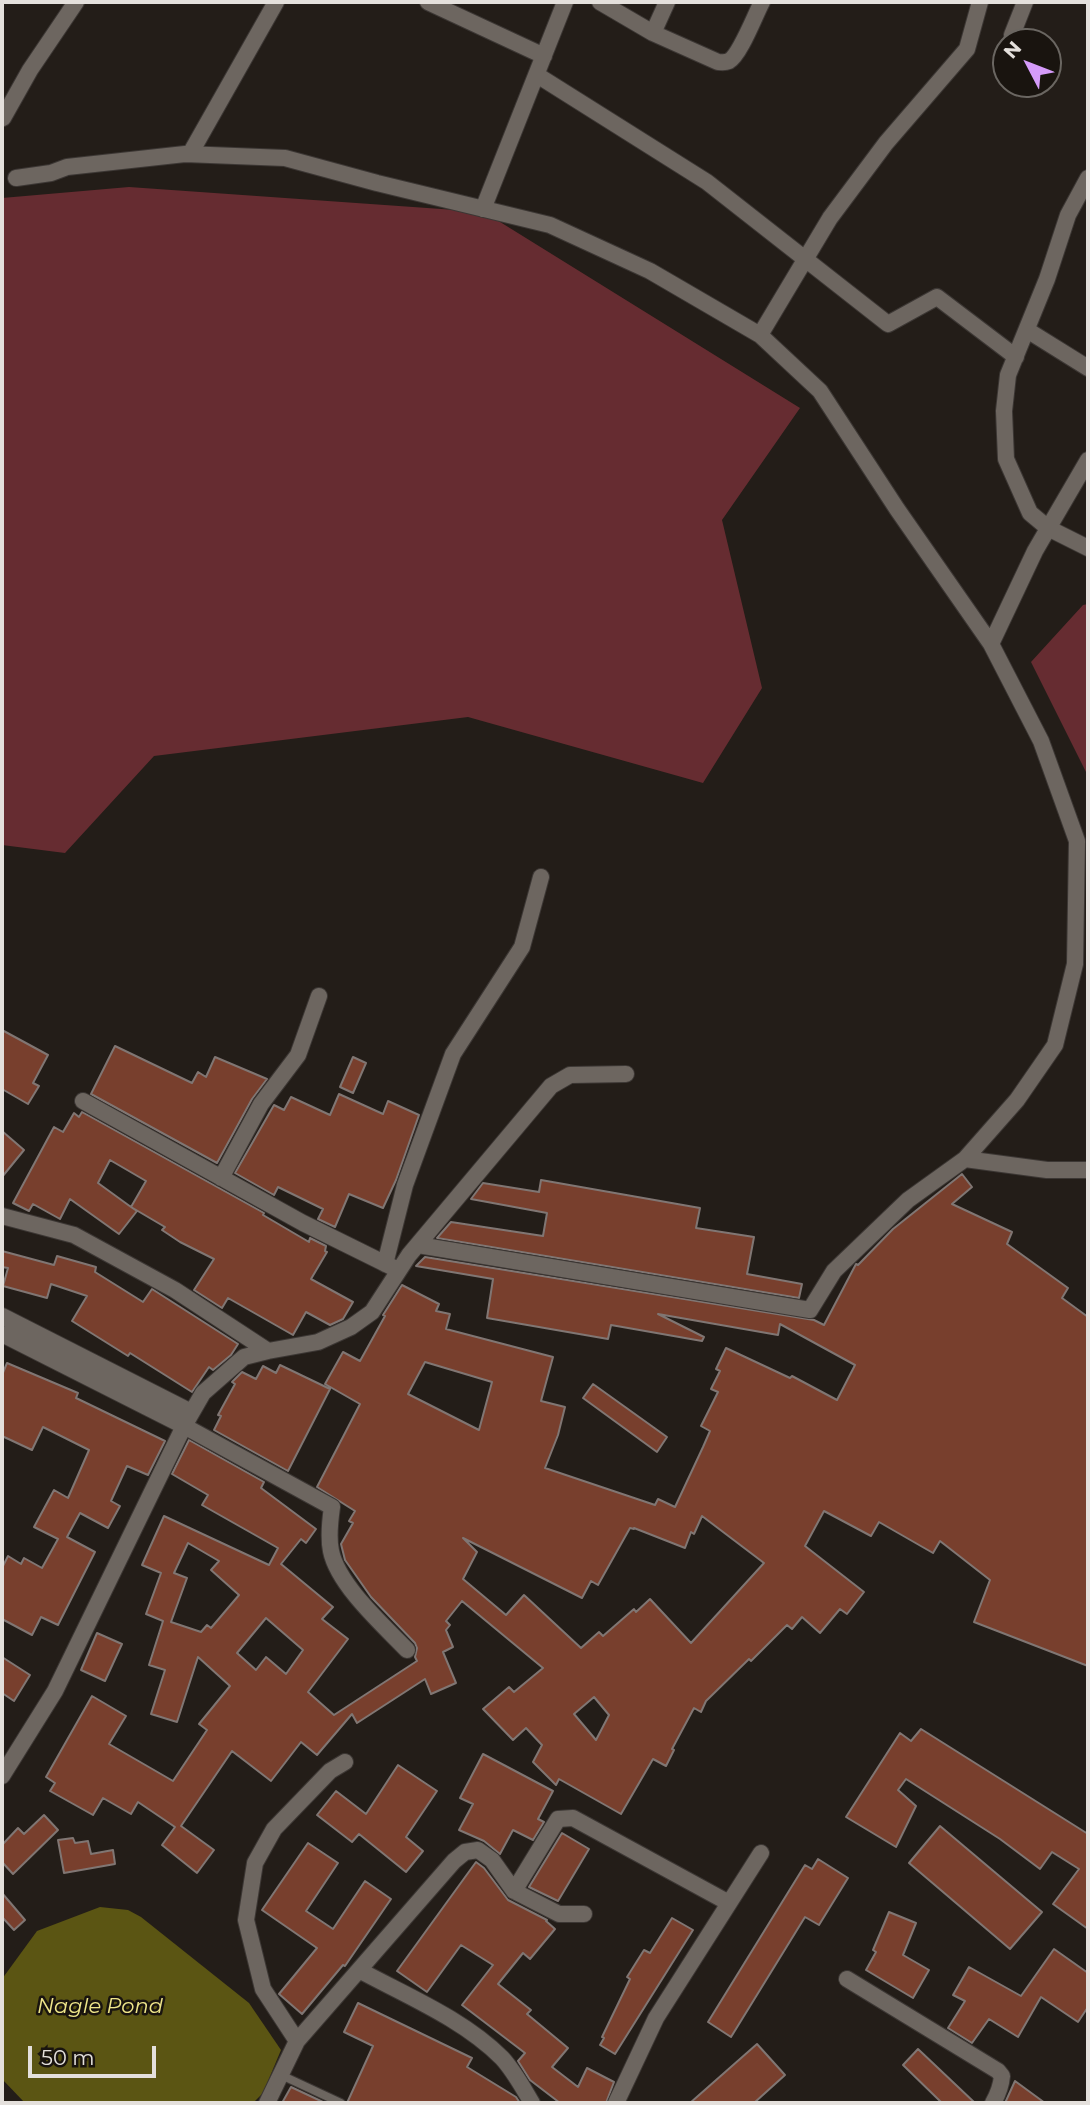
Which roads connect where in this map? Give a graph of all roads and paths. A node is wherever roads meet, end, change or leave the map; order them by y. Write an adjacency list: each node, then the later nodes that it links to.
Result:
1 (76, 2): 14 (street)
2 (276, 2): 15 (street)
3 (428, 2): 12 (street)
4 (565, 2): 12 (street)
5 (600, 2): 11 (street)
6 (667, 2): 11 (street)
7 (762, 2): 11 (street)
8 (979, 2): 19 (street)
9 (1025, 2): 10 (street)
10 (1015, 28)
11 (653, 33)
12 (544, 56): 13 (street)
13 (537, 75): 18 (street); 19 (street)
14 (3, 118)
15 (190, 154): 16 (street); 18 (street)
16 (16, 178)
17 (1088, 178): 20 (street)
18 (483, 209): 21 (street)
19 (806, 260): 21 (street); 22 (street)
20 (1027, 330): 22 (street); 23 (street)
21 (760, 335): 27 (street)
22 (1016, 357): 25 (street)
23 (1088, 368)
24 (1088, 460): 25 (street)
25 (1048, 528): 26 (street); 27 (street)
26 (1088, 548)
27 (991, 644): 32 (street)
28 (541, 877): 37 (street)
29 (319, 996): 34 (street)
30 (626, 1074): 36 (street)
31 (83, 1101): 34 (street)
32 (965, 1159): 33 (street); 36 (street)
33 (1088, 1170)
34 (221, 1178): 37 (street)
35 (2, 1216): 40 (street)
36 (418, 1245): 37 (street)
37 (392, 1267): 40 (street)
38 (2, 1317): 41 (street)
39 (2, 1334): 41 (street)
40 (268, 1350): 41 (street)
41 (188, 1419): 42 (street); 44 (street)
42 (407, 1650)
43 (345, 1762): 51 (street)
44 (2, 1776)
45 (761, 1853): 47 (street)
46 (514, 1891): 47 (street); 48 (street); 49 (street)
47 (730, 1903): 56 (street)
48 (584, 1914)
49 (359, 1970): 51 (street); 55 (street)
50 (847, 1979): 57 (street)
51 (297, 2041): 52 (street)
52 (281, 2076): 53 (street); 54 (lane)
53 (267, 2103)
54 (341, 2103)
55 (532, 2103)
56 (616, 2103)
57 (993, 2103)

